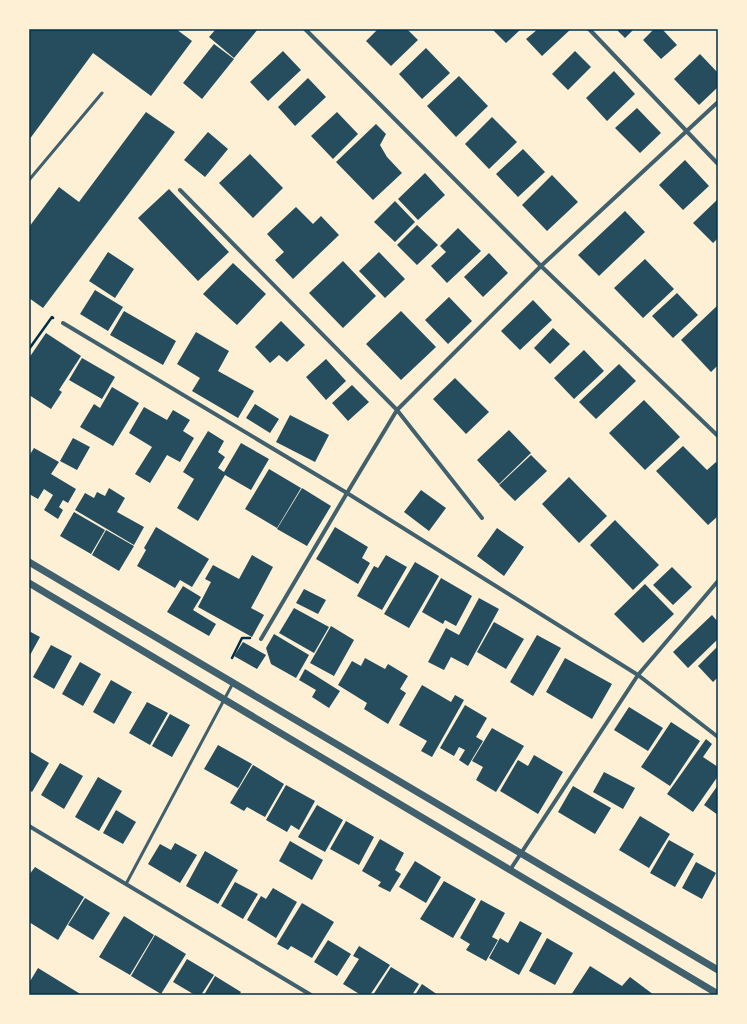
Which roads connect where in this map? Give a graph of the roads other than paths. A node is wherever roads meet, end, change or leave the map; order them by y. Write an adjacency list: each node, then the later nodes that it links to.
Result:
1 (305, 29): 9 (street)
2 (589, 29): 5 (street)
3 (102, 93): 7 (lane)
4 (718, 102): 5 (street)
5 (686, 131): 6 (street); 9 (street)
6 (718, 164)
7 (29, 180)
8 (180, 190): 11 (street)
9 (541, 266): 11 (street); 12 (street)
10 (63, 323): 13 (street)
11 (397, 410): 13 (street); 14 (street)
12 (718, 436)
13 (347, 493): 18 (street); 19 (street)
14 (482, 518)
15 (29, 562): 20 (street)
16 (718, 581): 19 (street)
17 (29, 583): 21 (street)
18 (261, 639)
19 (638, 675): 22 (street); 24 (street)
20 (233, 683): 21 (lane); 24 (street)
21 (224, 699): 25 (street); 26 (lane)
22 (718, 737)
23 (29, 826): 26 (street)
24 (521, 854): 25 (street); 27 (street)
25 (510, 870): 28 (street)
26 (126, 884): 29 (street)
27 (718, 970)
28 (718, 994)
29 (311, 995)

